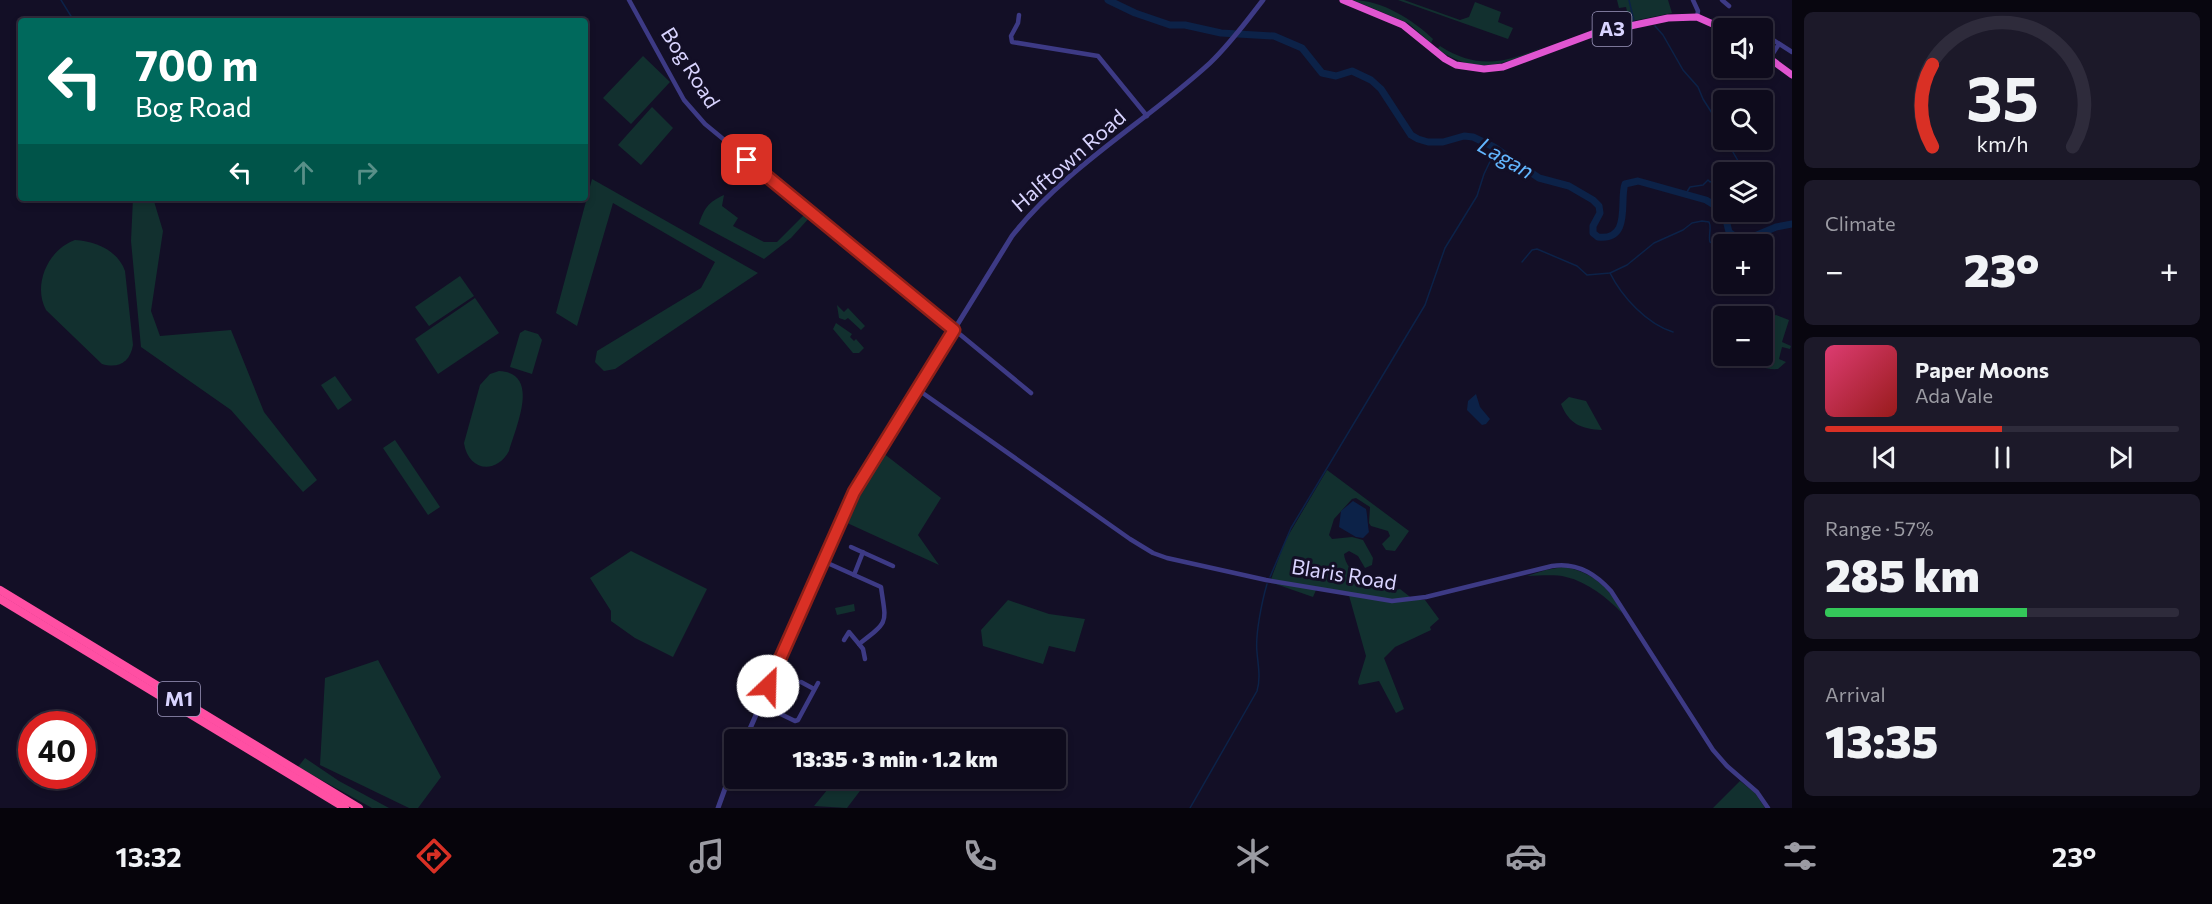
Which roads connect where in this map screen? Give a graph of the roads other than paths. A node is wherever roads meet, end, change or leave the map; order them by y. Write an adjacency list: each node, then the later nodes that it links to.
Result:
1 (629, 0): 17 (street, Bog Road)
2 (1263, 0): 16 (street, Halftown Road)
3 (1343, 0): 8 (highway, A3)
4 (1693, 0): 8 (street)
5 (1720, 0): 6 (street)
6 (1729, 6)
7 (1019, 15): 16 (street, Halftown Road)
8 (1697, 17): 9 (highway, A3)
9 (1713, 24)
10 (1773, 40): 11 (street)
11 (1779, 44): 12 (street); 13 (street)
12 (1792, 52)
13 (1773, 53)
14 (1773, 60): 15 (highway)
15 (1792, 75)
16 (1147, 116): 17 (street, Halftown Road)
17 (954, 330): 18 (street, Halftown Road); 19 (street, Bog Road)
18 (917, 389): 22 (street, Halftown Road); 39 (street, Blaris Road)
19 (1031, 393)
20 (851, 547): 21 (street)
21 (863, 552): 23 (street); 24 (street)
22 (824, 561): 24 (street); 33 (street, Halftown Road)
23 (893, 566)
24 (854, 575): 28 (street)
25 (0, 590): 37 (highway, M1)
26 (0, 599): 36 (highway, M1)
27 (844, 640): 28 (street)
28 (859, 644): 29 (street)
29 (866, 659)
30 (801, 682): 32 (street)
31 (818, 683): 32 (street)
32 (814, 689): 33 (street)
33 (760, 704): 34 (street, Halftown Road)
34 (750, 729)
35 (725, 789): 38 (street)
36 (345, 808)
37 (359, 808)
38 (718, 808)
39 (1768, 808)

